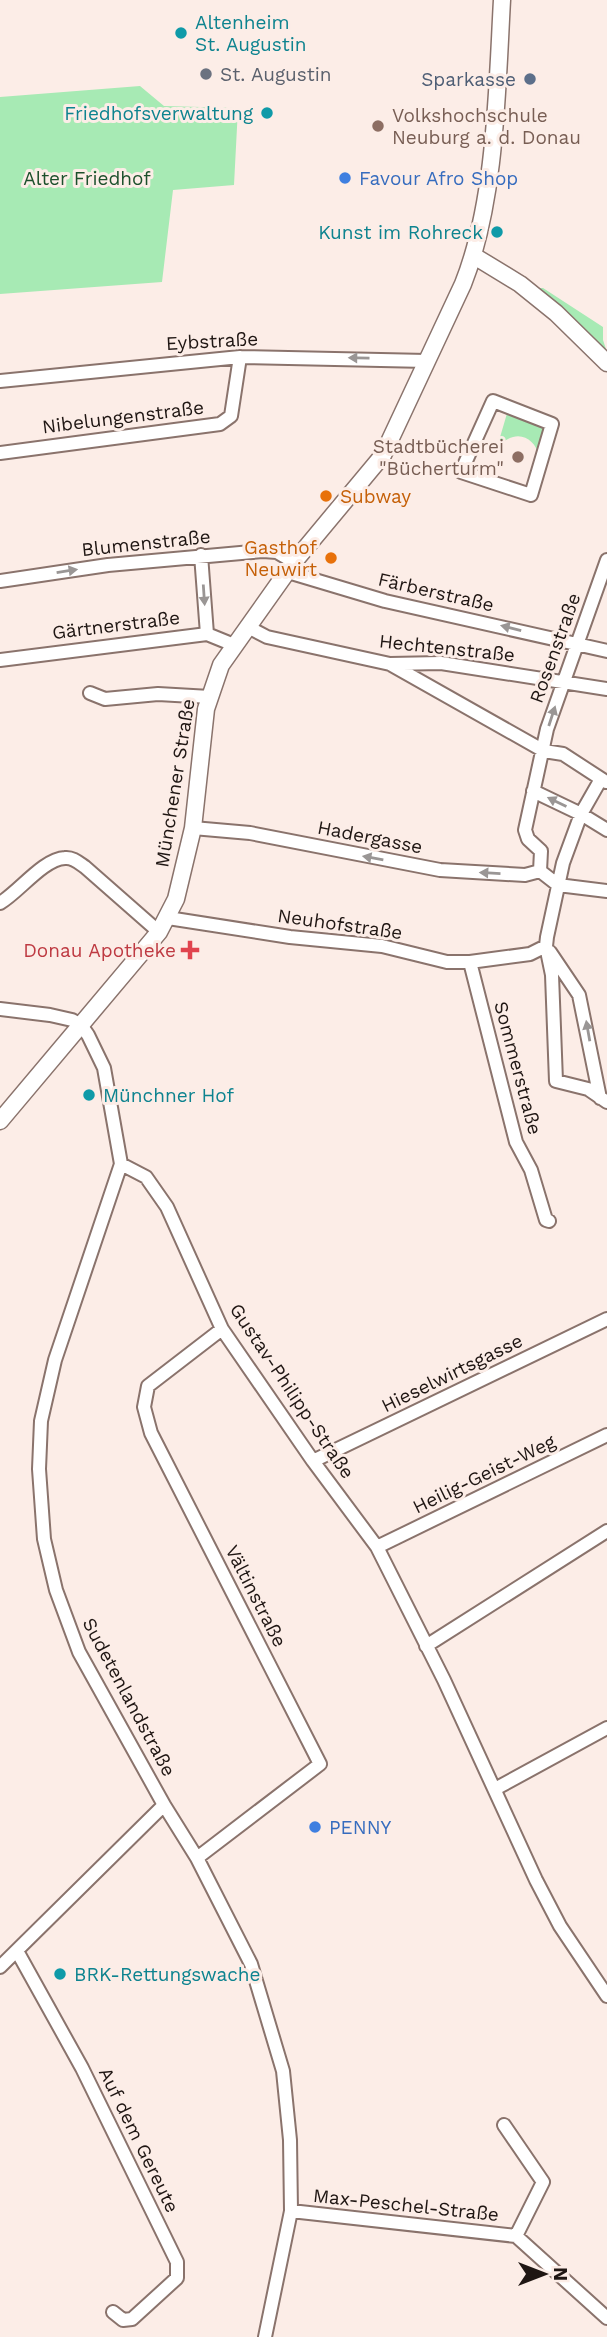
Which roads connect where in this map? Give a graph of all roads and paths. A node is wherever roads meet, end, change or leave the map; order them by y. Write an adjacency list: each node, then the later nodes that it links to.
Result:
1 (502, 0): 2 (main road, Münchener Straße)
2 (474, 256): 4 (main road, Münchener Straße); 5 (main road)
3 (240, 357): 4 (street, Eybstraße, one-way to 3); 6 (street, Eybstraße); 8 (street, Nibelungenstraße)
4 (427, 361): 11 (main road, Münchener Straße)
5 (607, 363)
6 (0, 381)
7 (552, 424): 7 (street)
8 (0, 453)
9 (201, 555): 11 (street, Blumenstraße); 12 (street, Blumenstraße, one-way to 9); 14 (street, one-way to 14)
10 (607, 559): 16 (street, Rosenstraße)
11 (291, 567): 13 (main road, Münchener Straße); 16 (street, Färberstraße, one-way to 11)
12 (0, 582)
13 (247, 627): 15 (main road, Münchener Straße); 19 (street, Hechtenstraße)
14 (207, 634): 15 (street, Gärtnerstraße); 18 (street, Gärtnerstraße)
15 (234, 645): 23 (main road, Münchener Straße)
16 (577, 645): 17 (street, Färberstraße); 20 (street, Rosenstraße)
17 (607, 651)
18 (0, 660)
19 (390, 664): 20 (street, Hechtenstraße); 24 (street)
20 (563, 681): 21 (street, Hechtenstraße); 24 (street, Rosenstraße, one-way to 20)
21 (607, 689)
22 (90, 693): 23 (street)
23 (210, 697): 28 (main road, Münchener Straße)
24 (544, 751): 25 (street); 26 (street, Rosenstraße)
25 (604, 781): 27 (street)
26 (533, 791): 27 (street, one-way to 26); 30 (street, Rosenstraße)
27 (582, 814): 29 (street); 31 (street)
28 (193, 828): 30 (street, Hadergasse, one-way to 28); 34 (main road, Münchener Straße)
29 (607, 830)
30 (540, 871): 31 (street)
31 (558, 885): 32 (street); 36 (street)
32 (607, 891)
33 (0, 903): 35 (street)
34 (168, 918): 35 (main road, Münchener Straße); 37 (street, Neuhofstraße)
35 (159, 932): 39 (main road, Münchener Straße)
36 (546, 946): 37 (street, Neuhofstraße); 40 (street, one-way to 36); 40 (street)
37 (470, 962): 43 (street, Sommerstraße)
38 (0, 1009): 39 (street)
39 (80, 1025): 41 (main road, Münchener Straße); 42 (street, Sudetenlandstraße)
40 (604, 1100)
41 (0, 1121)
42 (121, 1164): 45 (street, Gustav-Philipp-Straße); 53 (street, Sudetenlandstraße)
43 (549, 1221)
44 (607, 1319): 47 (street, Hieselwirtsgasse)
45 (222, 1329): 47 (street, Gustav-Philipp-Straße); 54 (street, Vältinstraße)
46 (607, 1435): 49 (street, Heilig-Geist-Weg)
47 (313, 1461): 49 (street, Gustav-Philipp-Straße)
48 (607, 1531): 50 (street)
49 (377, 1547): 50 (street, Gustav-Philipp-Straße)
50 (426, 1646): 52 (street, Gustav-Philipp-Straße)
51 (607, 1728): 52 (street)
52 (495, 1789): 57 (street, Gustav-Philipp-Straße)
53 (164, 1805): 54 (street, Sudetenlandstraße); 55 (street)
54 (197, 1858): 59 (street, Sudetenlandstraße)
55 (17, 1951): 56 (street); 61 (street, Auf dem Gereute)
56 (0, 1967)
57 (607, 1996)
58 (504, 2125): 60 (street, Max-Peschel-Straße)
59 (291, 2211): 60 (street, Max-Peschel-Straße); 63 (street, Sudetenlandstraße)
60 (516, 2236): 62 (street, Max-Peschel-Straße)
61 (113, 2312)
62 (607, 2318)
63 (265, 2337)

